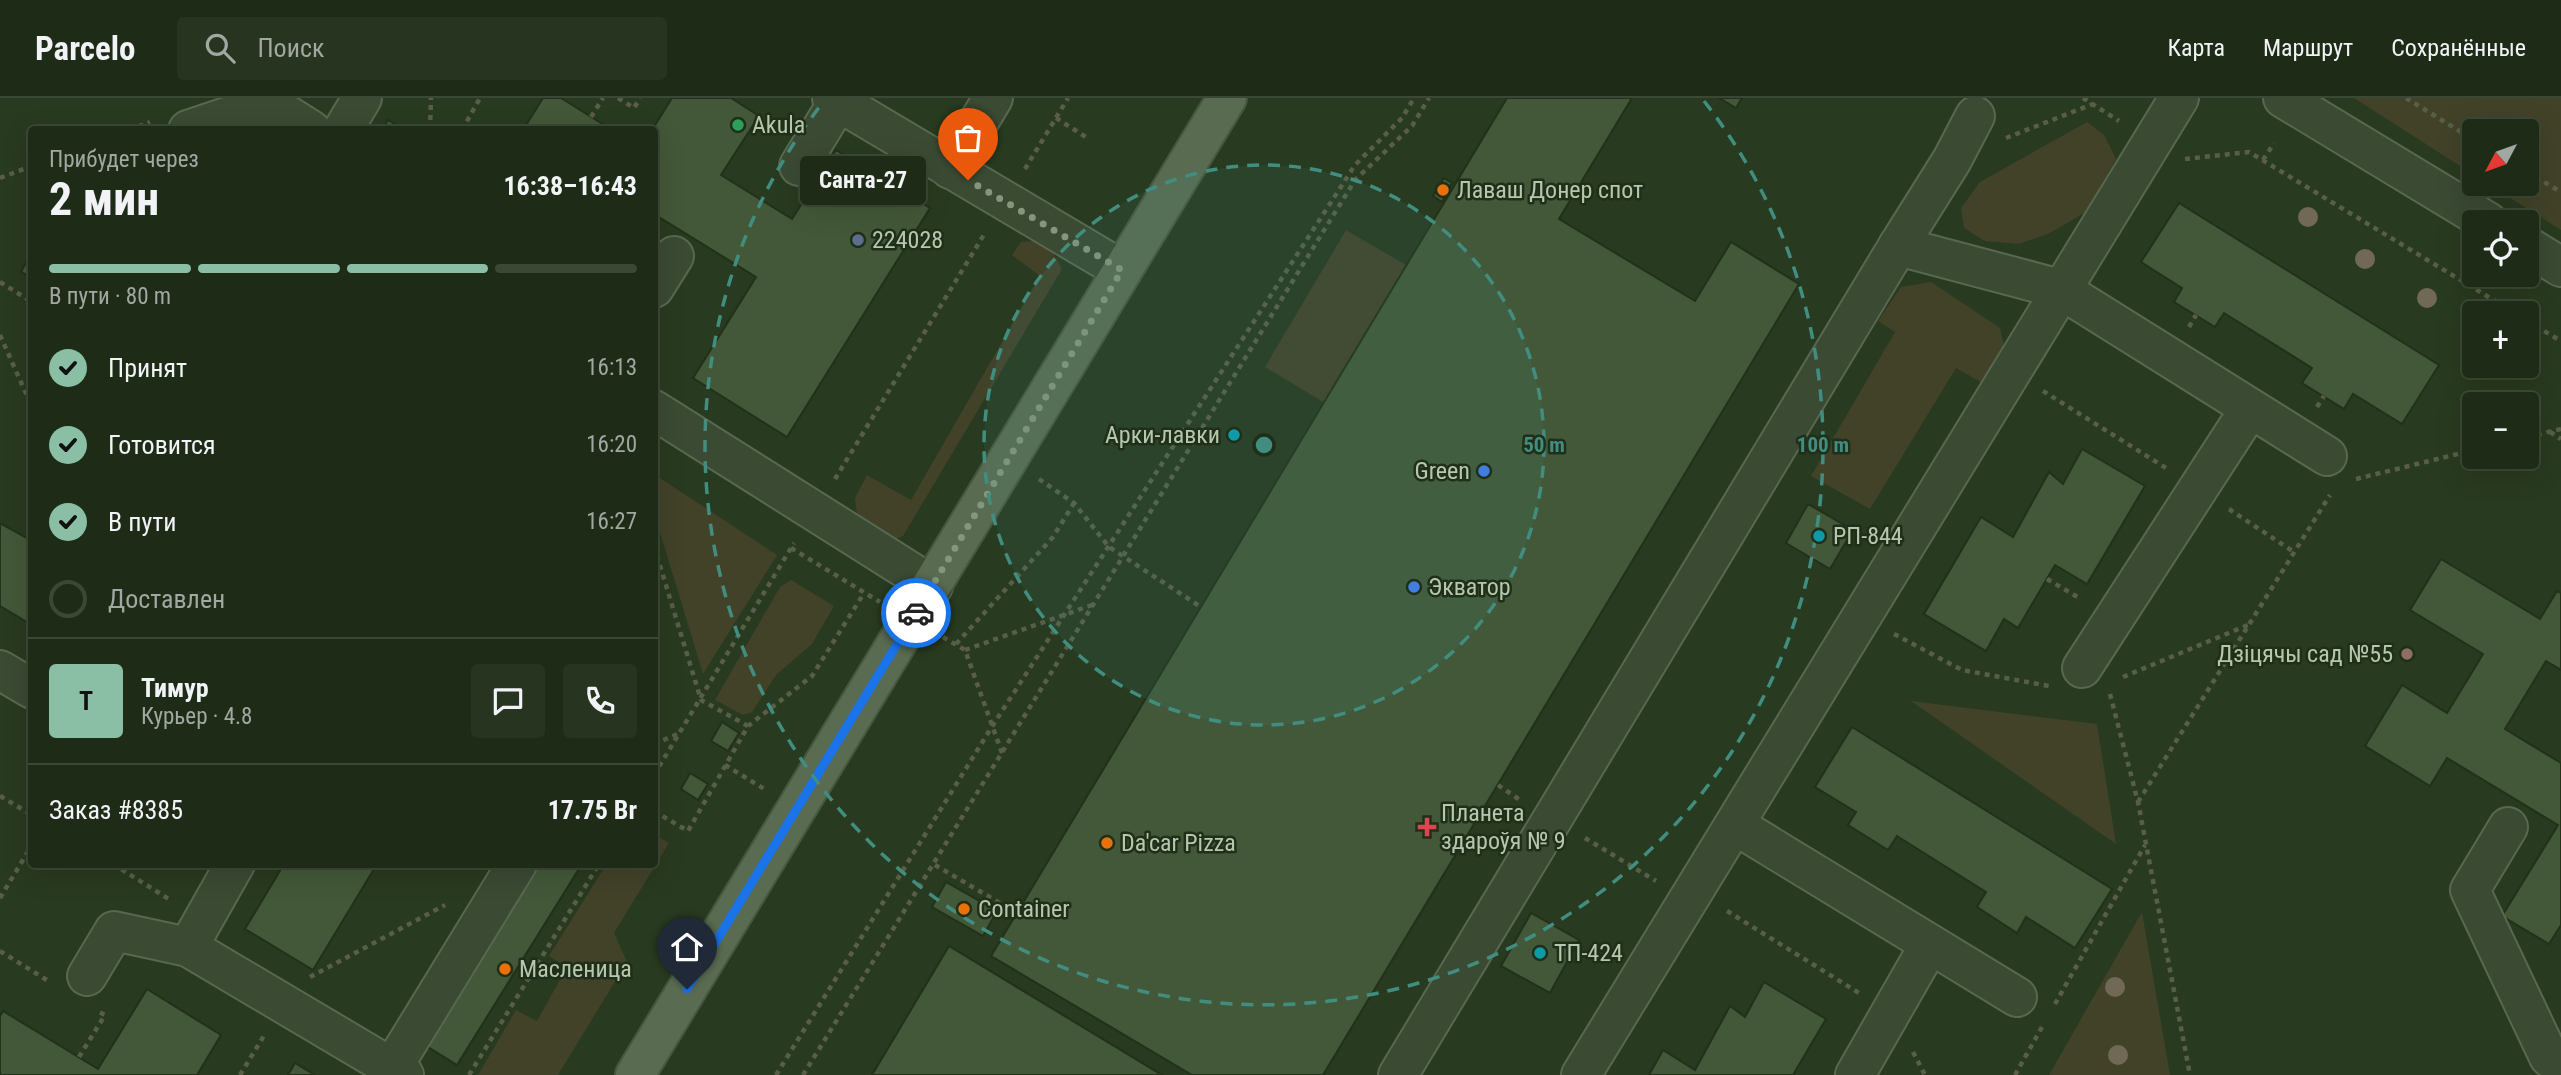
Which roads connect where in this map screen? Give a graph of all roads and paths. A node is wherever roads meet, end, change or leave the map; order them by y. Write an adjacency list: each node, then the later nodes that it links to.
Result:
1 (362, 98): 23 (street)
2 (431, 98): 24 (path)
3 (480, 98): 25 (path)
4 (603, 98): 18 (path)
5 (618, 98): 6 (path)
6 (640, 98)
7 (993, 98): 33 (street)
8 (1068, 98): 19 (path)
9 (1227, 98): 43 (main road)
10 (1414, 98): 64 (path)
11 (1429, 98): 65 (path)
12 (2083, 98): 20 (path)
13 (2179, 98): 46 (street)
14 (2283, 98): 38 (street)
15 (2406, 98): 26 (path)
16 (835, 100): 31 (street); 33 (street)
17 (1975, 116): 39 (street)
18 (591, 117)
19 (1056, 118): 27 (path); 37 (path)
20 (2119, 121)
21 (200, 126): 22 (street)
22 (305, 126)
23 (346, 126)
24 (430, 126)
25 (464, 126)
26 (2462, 133)
27 (1089, 139)
28 (2274, 143): 30 (path)
29 (2184, 159): 30 (path)
30 (2263, 160): 48 (path)
31 (799, 166)
32 (28, 168): 34 (path)
33 (950, 169): 37 (street)
34 (0, 178)
35 (2539, 179): 36 (path)
36 (2561, 192)
37 (1005, 201): 43 (street); 63 (path)
38 (2468, 210)
39 (1898, 246): 46 (street); 89 (street)
40 (2539, 253): 42 (street)
41 (674, 256): 45 (street)
42 (2561, 267)
43 (1122, 270): 60 (main road)
44 (0, 282): 47 (path)
45 (658, 282)
46 (2060, 289): 53 (street); 90 (street)
47 (28, 300)
48 (2495, 301)
49 (2539, 328): 51 (path)
50 (0, 335): 52 (path)
51 (2561, 341)
52 (28, 398)
53 (2249, 410): 61 (street); 77 (street)
54 (658, 413): 63 (street)
55 (2561, 429): 56 (path)
56 (2550, 431): 57 (path); 58 (path)
57 (2539, 434)
58 (2561, 439)
59 (2462, 452): 61 (path)
60 (1009, 459): 62 (path); 67 (main road)
61 (2337, 474): 72 (path)
62 (1074, 503): 64 (path); 74 (path)
63 (814, 513): 67 (street); 79 (path)
64 (1109, 547): 65 (path); 71 (path)
65 (1122, 556): 69 (path); 70 (path)
66 (658, 558): 79 (path)
67 (933, 586): 112 (main road)
68 (864, 593): 80 (path)
69 (1092, 605): 71 (path); 94 (path)
70 (1201, 607)
71 (1064, 616): 75 (path); 116 (path)
72 (2249, 625): 77 (path); 86 (path)
73 (1892, 634): 77 (path)
74 (956, 644)
75 (965, 650)
76 (0, 670): 78 (street)
77 (2085, 671): 86 (path)
78 (28, 687)
79 (701, 700): 80 (path); 81 (path)
80 (748, 726): 88 (path)
81 (681, 733): 82 (path); 83 (path)
82 (658, 742)
83 (658, 769)
84 (1498, 785): 89 (path)
85 (0, 796): 87 (path)
86 (2138, 802): 92 (path)
87 (28, 813)
88 (658, 813)
89 (1552, 818): 100 (path); 118 (street)
90 (1735, 825): 100 (street); 104 (street)
91 (2508, 827): 111 (street)
92 (2145, 845): 107 (path); 123 (path)
93 (28, 852): 99 (path)
94 (935, 865): 102 (path); 117 (path)
95 (118, 868): 103 (path)
96 (232, 868): 103 (street)
97 (515, 868): 113 (street)
98 (597, 868): 115 (path)
99 (0, 898)
100 (1688, 900): 109 (path); 119 (street)
101 (448, 904): 106 (path)
102 (1017, 913)
103 (196, 933): 105 (street); 113 (street)
104 (1930, 944): 108 (street); 109 (street)
105 (88, 976)
106 (304, 980)
107 (2054, 1006)
108 (2032, 1007): 122 (path)
109 (1891, 1013): 120 (street); 121 (path)
110 (266, 1032): 114 (path)
111 (2561, 1066)
112 (642, 1069)
113 (398, 1072)
114 (240, 1075)
115 (469, 1075)
116 (776, 1075)
117 (803, 1075)
118 (1398, 1075)
119 (1581, 1075)
120 (1855, 1075)
121 (1925, 1075)
122 (2015, 1075)
123 (2190, 1075)

